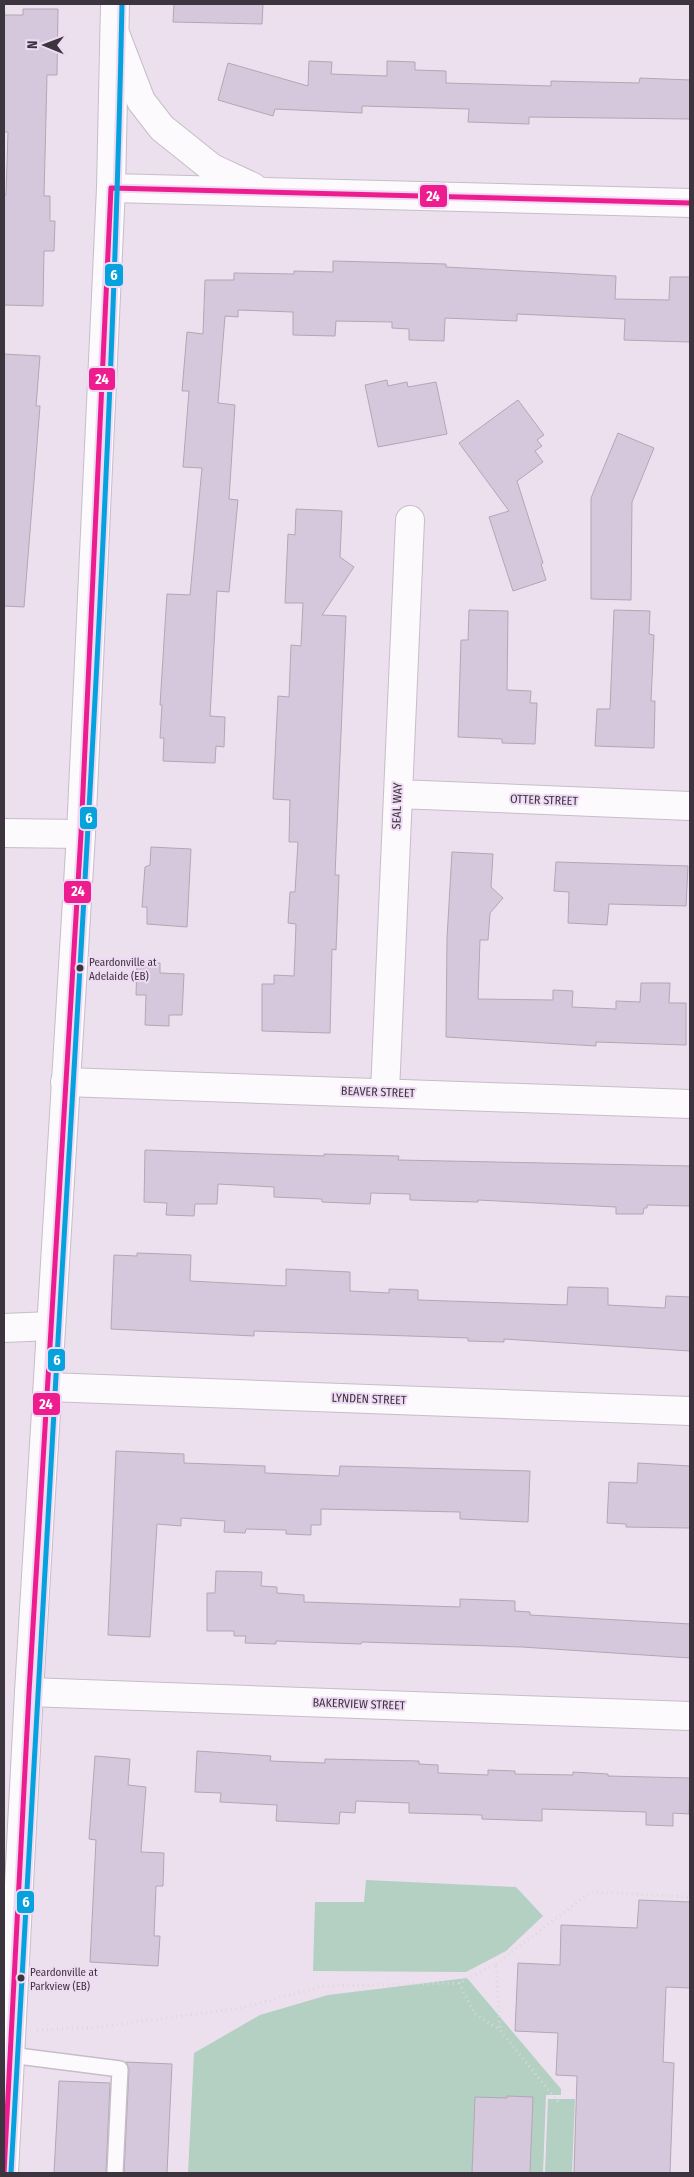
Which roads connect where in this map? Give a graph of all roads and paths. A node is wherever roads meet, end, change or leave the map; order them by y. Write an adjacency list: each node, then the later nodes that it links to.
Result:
1 (115, 4): 2 (street)
2 (116, 36): 3 (street); 4 (street)
3 (111, 188): 4 (street); 10 (street)
4 (263, 191): 5 (street)
5 (690, 203)
6 (410, 520): 7 (street, SEAL WAY)
7 (398, 794): 8 (street, OTTER STREET); 12 (street, SEAL WAY)
8 (690, 806)
9 (4, 833): 10 (street)
10 (81, 834): 11 (street)
11 (65, 1082): 12 (street, BEAVER STREET); 14 (street)
12 (385, 1092): 13 (street, BEAVER STREET)
13 (690, 1104)
14 (51, 1326): 15 (street); 16 (street)
15 (4, 1328)
16 (48, 1387): 17 (street, LYNDEN STREET); 18 (street)
17 (690, 1411)
18 (29, 1692): 19 (street, BAKERVIEW STREET); 24 (street)
19 (690, 1716)
20 (690, 1897): 21 (path)
21 (496, 1964): 22 (path); 23 (path)
22 (459, 1983): 23 (path); 24 (path)
23 (500, 2030): 25 (path)
24 (8, 2047): 26 (street); 27 (lane)
25 (559, 2103)
26 (4, 2173)
27 (115, 2173)

